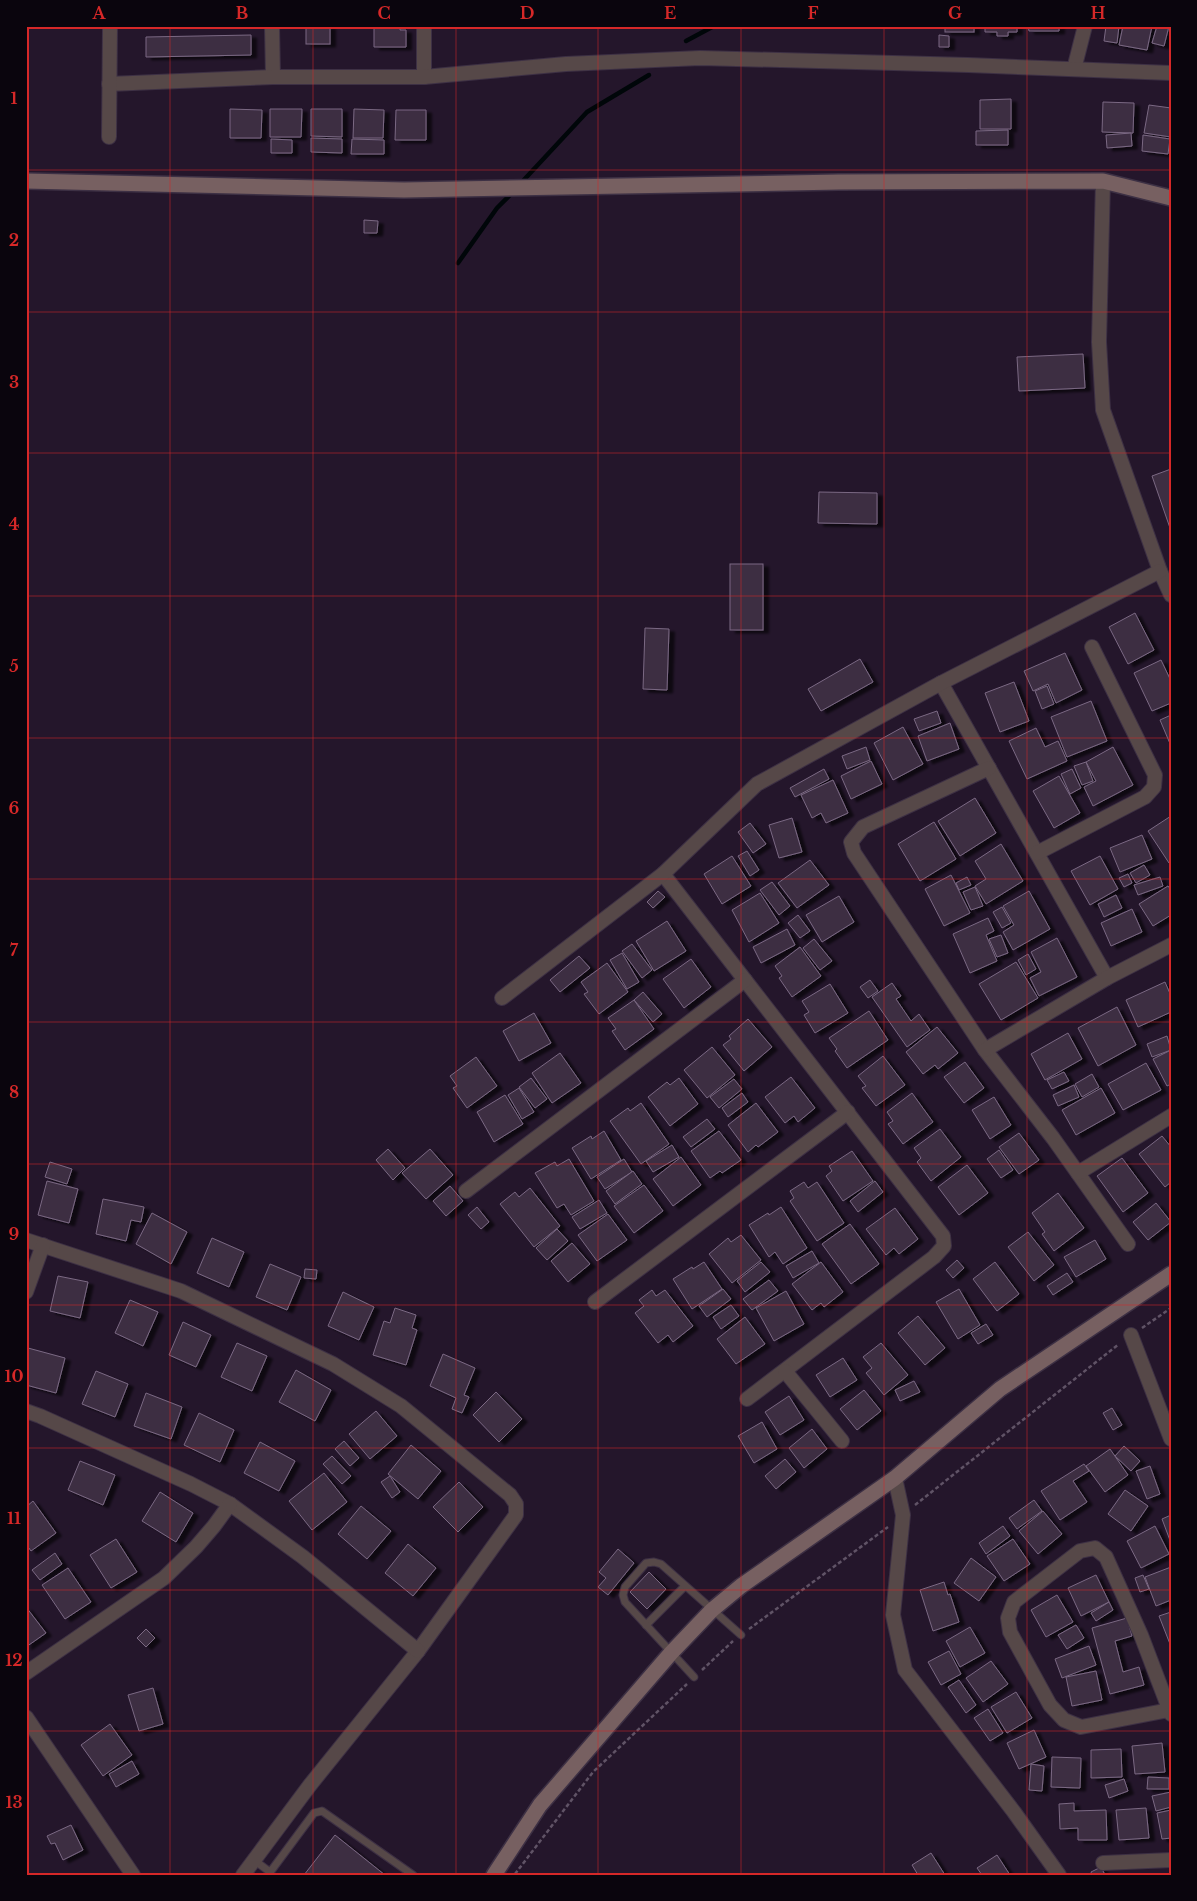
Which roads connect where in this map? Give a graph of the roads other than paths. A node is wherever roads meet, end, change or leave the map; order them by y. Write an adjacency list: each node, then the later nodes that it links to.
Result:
1 (110, 26): 9 (street)
2 (272, 26): 8 (street)
3 (424, 26): 7 (street)
4 (1085, 26): 5 (street)
5 (1074, 69): 6 (street); 7 (street)
6 (1171, 73)
7 (424, 76): 8 (street)
8 (273, 77): 9 (street)
9 (109, 84): 10 (street)
10 (109, 137)
11 (26, 181): 12 (street)
12 (1103, 181): 13 (street); 14 (street)
13 (1171, 198)
14 (1160, 571): 15 (street); 17 (street)
15 (1171, 595)
16 (1092, 647): 19 (street)
17 (941, 683): 18 (street); 20 (street)
18 (989, 768): 19 (street); 25 (street)
19 (1037, 853): 22 (street)
20 (663, 874): 23 (street); 24 (street)
21 (1171, 945): 22 (street)
22 (1107, 978): 25 (street)
23 (744, 980): 26 (street); 29 (street)
24 (502, 998)
25 (986, 1050): 28 (street)
26 (848, 1112): 35 (street); 37 (street)
27 (1171, 1116): 28 (street)
28 (1078, 1173): 32 (street)
29 (466, 1191)
30 (26, 1240): 31 (street)
31 (43, 1244): 34 (street); 48 (street)
32 (1128, 1244)
33 (1171, 1274): 42 (street)
34 (26, 1292)
35 (595, 1302)
36 (1131, 1335): 40 (street)
37 (785, 1371): 38 (street); 41 (street)
38 (747, 1400)
39 (26, 1411): 43 (street)
40 (1171, 1439)
41 (842, 1441)
42 (895, 1478): 45 (street); 62 (street)
43 (230, 1504): 48 (street); 50 (street)
44 (685, 1586): 45 (lane); 46 (lane); 46 (lane)
45 (712, 1610): 47 (lane); 49 (street)
46 (646, 1625): 49 (lane)
47 (741, 1636)
48 (418, 1651): 54 (street)
49 (671, 1653): 51 (lane); 61 (street)
50 (26, 1673)
51 (694, 1677)
52 (1170, 1712): 52 (street)
53 (26, 1717): 58 (street)
54 (254, 1860): 57 (lane); 59 (street)
55 (1171, 1860): 56 (street)
56 (1103, 1863)
57 (269, 1873): 60 (lane)
58 (133, 1875)
59 (243, 1875)
60 (413, 1875)
61 (494, 1875)
62 (1059, 1875)

